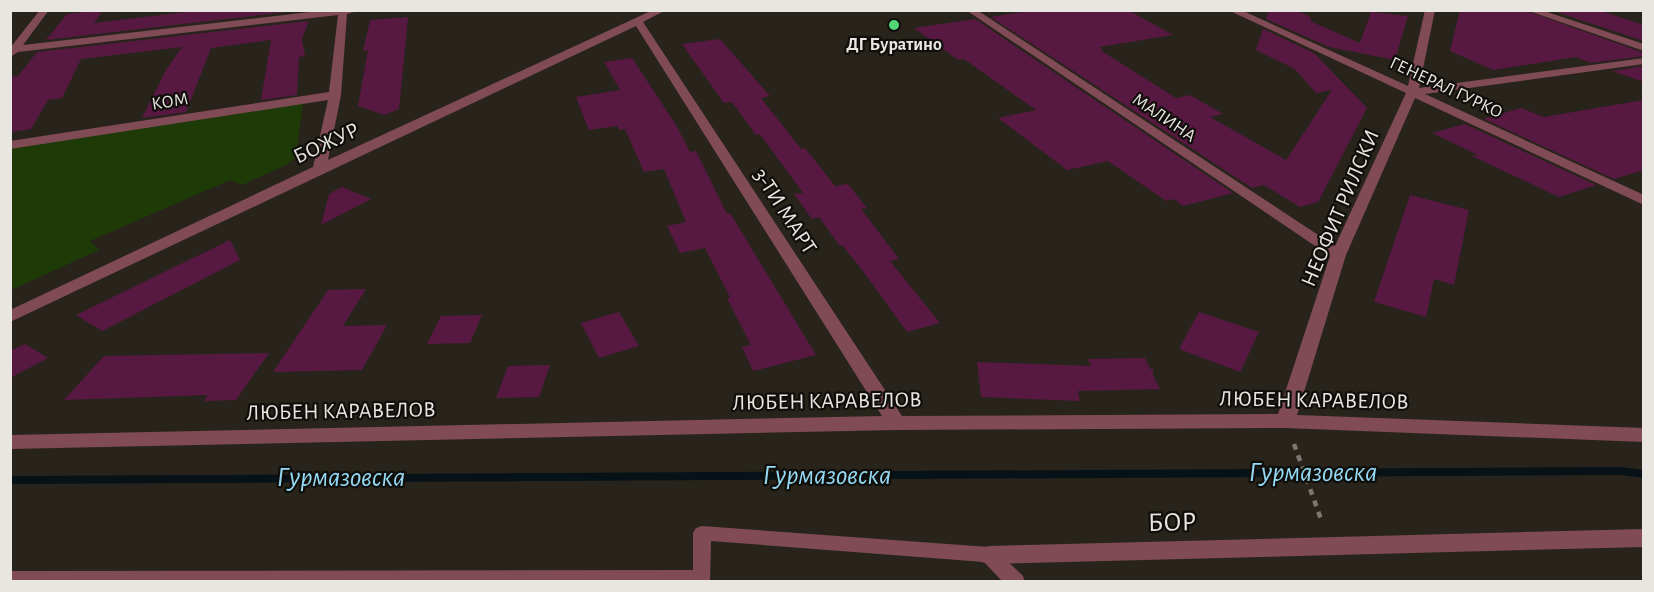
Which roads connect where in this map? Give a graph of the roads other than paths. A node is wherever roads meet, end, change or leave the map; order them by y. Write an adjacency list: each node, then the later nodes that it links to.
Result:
1 (45, 10): 11 (street)
2 (357, 10): 8 (street)
3 (662, 10): 9 (street, БОЖУР)
4 (970, 10): 18 (street, МАЛИНА)
5 (1232, 10): 13 (street, ГЕНЕРАЛ ГУРКО)
6 (1430, 10): 13 (street, НЕОФИТ РИЛСКИ)
7 (1530, 10): 10 (street)
8 (343, 11): 11 (street); 14 (street)
9 (638, 22): 16 (street, БОЖУР); 21 (street, 3-ТИ МАРТ)
10 (1644, 48)
11 (13, 52)
12 (1644, 61): 13 (street)
13 (1413, 92): 17 (street, ГЕНЕРАЛ ГУРКО); 18 (street, НЕОФИТ РИЛСКИ)
14 (334, 95): 15 (street, КОМ); 16 (street)
15 (10, 145)
16 (319, 169): 19 (street, БОЖУР)
17 (1644, 201)
18 (1338, 255): 20 (street, НЕОФИТ РИЛСКИ)
19 (10, 317)
20 (1285, 421): 21 (street, ЛЮБЕН КАРАВЕЛОВ); 22 (street, ЛЮБЕН КАРАВЕЛОВ)
21 (896, 423): 23 (street, ЛЮБЕН КАРАВЕЛОВ)
22 (1644, 435)
23 (10, 442)
24 (1644, 538): 25 (street, БОР)
25 (989, 555): 27 (lane, БОР); 28 (lane)
26 (10, 579): 27 (lane)
27 (460, 580)
28 (1016, 582)

